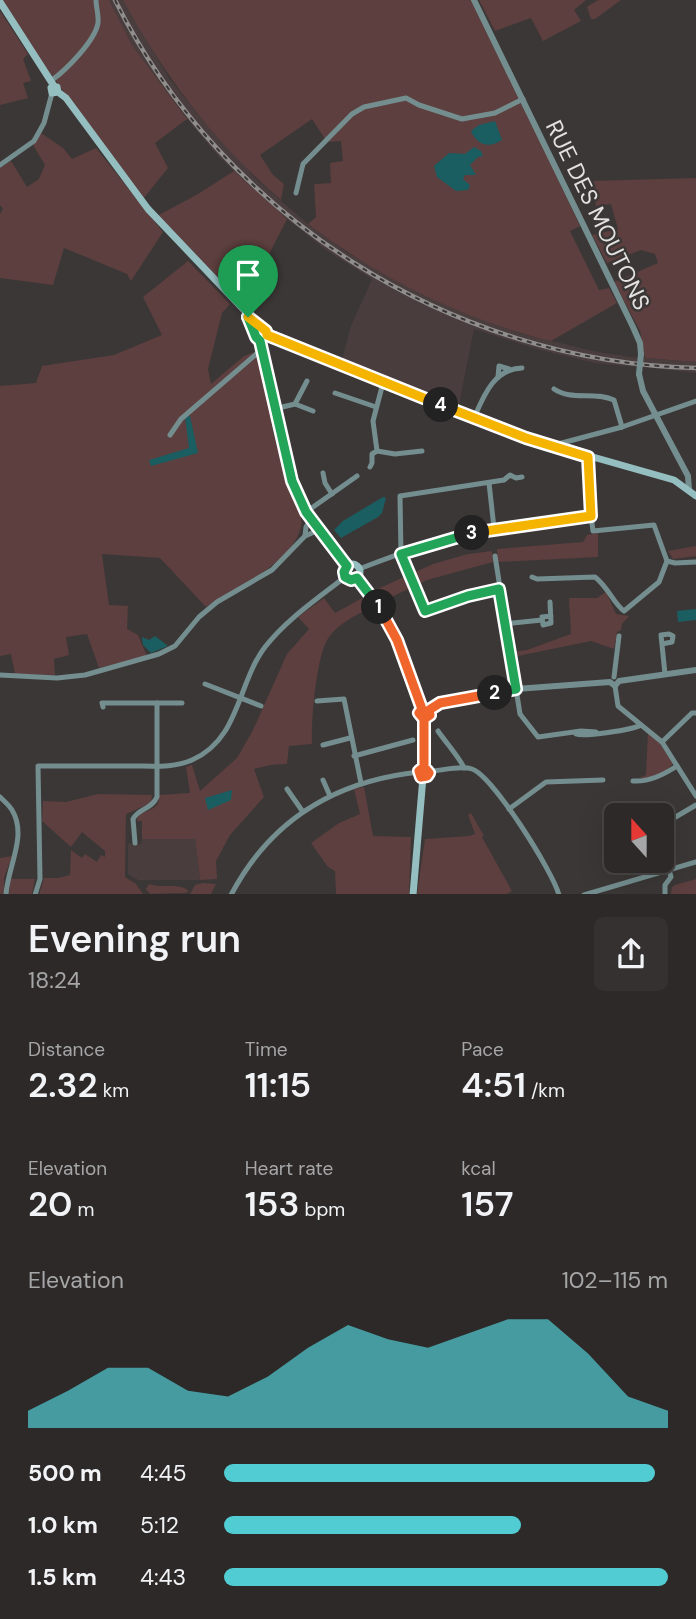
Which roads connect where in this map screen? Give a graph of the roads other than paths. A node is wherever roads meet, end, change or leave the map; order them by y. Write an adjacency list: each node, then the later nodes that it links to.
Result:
1 (96, 0): 4 (street)
2 (474, 0): 5 (street, RUE DES MOUTONS)
3 (0, 2): 4 (main road)
4 (54, 88): 6 (street); 8 (main road)
5 (521, 96): 7 (street); 21 (street, RUE DES MOUTONS, bridge)
6 (0, 165)
7 (296, 193)
8 (261, 337): 11 (main road); 18 (main road); 24 (street)
9 (522, 368): 22 (street)
10 (307, 381): 15 (street)
11 (383, 383): 17 (street); 22 (main road)
12 (555, 389): 23 (street)
13 (335, 393): 17 (street)
14 (696, 401): 21 (street)
15 (295, 404): 16 (street); 18 (street)
16 (305, 407): 19 (street); 20 (street)
17 (376, 407): 26 (street)
18 (274, 409): 37 (main road)
19 (313, 411)
20 (302, 415)
21 (656, 415): 23 (street); 34 (street)
22 (474, 418): 25 (main road)
23 (622, 427): 25 (street)
24 (170, 435)
25 (553, 447): 28 (main road)
26 (377, 451): 27 (street); 29 (street)
27 (422, 451)
28 (588, 457): 34 (main road); 38 (street)
29 (370, 467)
30 (323, 473): 35 (street)
31 (357, 476): 35 (street)
32 (519, 478): 33 (street)
33 (489, 482): 39 (street); 42 (street)
34 (686, 487): 36 (main road)
35 (332, 494): 37 (street)
36 (696, 496)
37 (309, 515): 40 (main road); 41 (street)
38 (591, 516): 39 (street); 44 (street)
39 (494, 528): 42 (street)
40 (319, 530): 41 (street); 46 (main road)
41 (304, 536): 58 (street)
42 (401, 554): 47 (street); 51 (street)
43 (495, 556): 51 (street)
44 (667, 562): 45 (street); 49 (street)
45 (696, 562)
46 (347, 566): 47 (main road); 48 (main road)
47 (359, 569): 50 (main road)
48 (345, 577): 50 (main road); 62 (street)
49 (532, 577)
50 (357, 578): 68 (main road)
51 (499, 589): 53 (street)
52 (550, 602): 53 (street)
53 (504, 624): 61 (street)
54 (619, 636): 59 (street)
55 (662, 644): 57 (street)
56 (696, 670): 57 (street)
57 (665, 674): 59 (street)
58 (0, 675)
59 (615, 681): 61 (street); 70 (street)
60 (205, 684): 62 (street)
61 (516, 689): 68 (street); 70 (street)
62 (241, 698): 66 (street); 77 (street)
63 (317, 701): 72 (street)
64 (157, 703): 65 (street); 67 (street); 77 (street)
65 (182, 703)
66 (261, 706)
67 (103, 707)
68 (425, 710): 80 (main road)
69 (696, 713): 74 (street)
70 (641, 725): 74 (street)
71 (438, 732): 79 (street)
72 (351, 738): 75 (street); 76 (street)
73 (413, 740): 76 (street)
74 (662, 742): 78 (street)
75 (323, 745)
76 (354, 756): 84 (street)
77 (156, 766): 93 (street); 99 (street)
78 (677, 766): 83 (street); 87 (street)
79 (464, 768): 80 (street); 90 (street)
80 (424, 772): 84 (street); 101 (main road)
81 (323, 780): 86 (street)
82 (603, 780): 90 (street)
83 (633, 781)
84 (361, 783): 86 (street)
85 (287, 789): 91 (street)
86 (330, 796): 91 (street)
87 (696, 796)
88 (0, 797): 98 (street)
89 (696, 805): 92 (street)
90 (509, 809): 102 (street)
91 (303, 812): 100 (street)
92 (674, 818)
93 (135, 843)
94 (696, 862): 95 (street)
95 (674, 869)
96 (658, 873): 103 (street)
97 (670, 873): 104 (street)
98 (6, 894)
99 (35, 894)
100 (231, 894)
101 (413, 894)
102 (559, 894)
103 (584, 894)
104 (664, 894)

